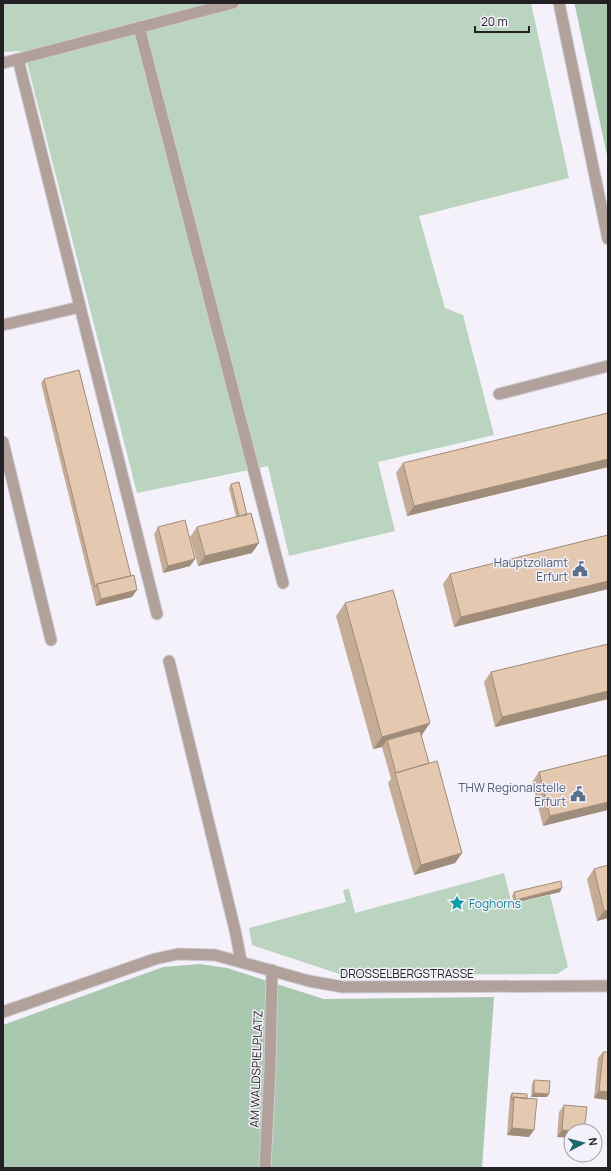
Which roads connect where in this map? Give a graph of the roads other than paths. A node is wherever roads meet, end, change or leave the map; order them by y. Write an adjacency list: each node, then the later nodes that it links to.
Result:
1 (233, 3): 3 (street)
2 (559, 3): 6 (street)
3 (139, 28): 4 (street); 12 (street)
4 (18, 59): 5 (street); 7 (street)
5 (3, 63)
6 (608, 239)
7 (80, 307): 8 (street); 13 (street)
8 (3, 325)
9 (608, 366): 10 (street)
10 (499, 394)
11 (3, 442): 14 (street)
12 (283, 583)
13 (157, 614)
14 (51, 640)
15 (169, 661): 16 (street)
16 (241, 962): 17 (street, DROSSELBERGSTRASSE); 19 (street, DROSSELBERGSTRASSE)
17 (272, 970): 18 (street, DROSSELBERGSTRASSE); 20 (street, AM WALDSPIELPLATZ)
18 (608, 986)
19 (3, 1012)
20 (265, 1168)

